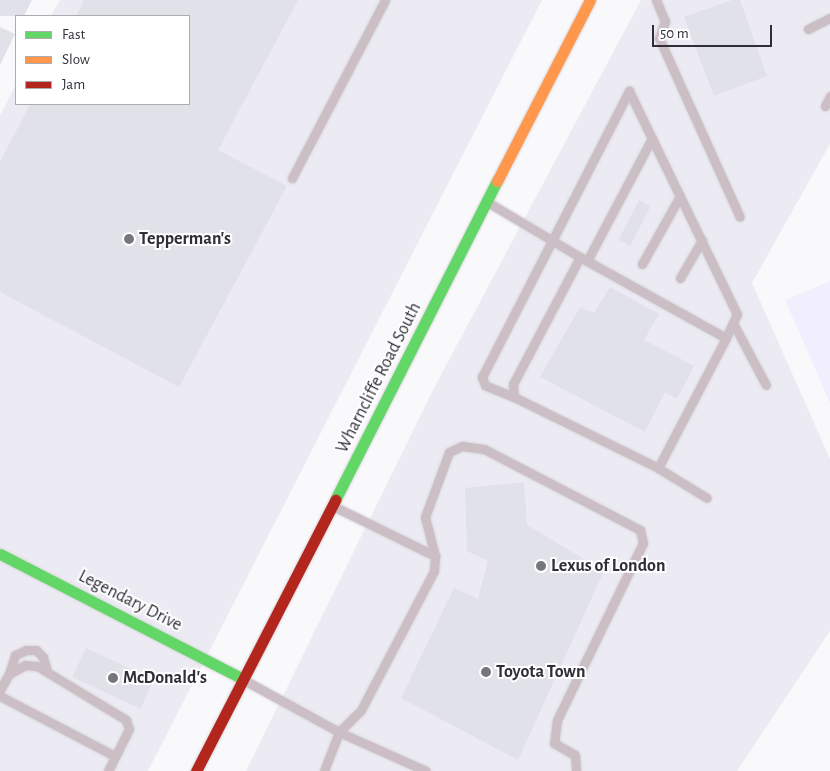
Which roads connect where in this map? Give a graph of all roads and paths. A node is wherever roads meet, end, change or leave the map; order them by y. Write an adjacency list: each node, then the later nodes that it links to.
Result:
1 (385, 0): 9 (lane)
2 (590, 0): 11 (main road, Wharncliffe Road South)
3 (658, 1): 12 (lane)
4 (830, 18): 5 (lane)
5 (808, 29)
6 (830, 96): 7 (lane)
7 (825, 106)
8 (652, 138): 10 (lane); 14 (lane); 15 (lane)
9 (292, 178)
10 (680, 196): 13 (lane); 16 (lane)
11 (489, 203): 14 (lane); 24 (main road, Wharncliffe Road South)
12 (740, 217)
13 (702, 240): 17 (lane); 18 (lane)
14 (552, 241): 15 (lane); 21 (lane)
15 (584, 259): 19 (lane); 21 (lane)
16 (642, 264)
17 (680, 278)
18 (733, 323): 19 (lane); 20 (lane)
19 (726, 338): 22 (lane)
20 (766, 385)
21 (514, 397): 22 (lane)
22 (658, 468): 23 (lane)
23 (707, 498)
24 (333, 506): 26 (lane); 29 (main road, Wharncliffe Road South)
25 (0, 554): 29 (main road, Legendary Drive)
26 (435, 556): 32 (lane); 38 (lane)
27 (47, 671): 28 (lane); 28 (lane); 33 (lane)
28 (9, 674): 30 (lane)
29 (243, 679): 32 (lane); 35 (main road, Wharncliffe Road South)
30 (0, 690)
31 (0, 696): 33 (lane)
32 (339, 732): 36 (lane); 37 (lane)
33 (115, 756): 34 (lane)
34 (108, 771)
35 (196, 771)
36 (324, 771)
37 (426, 771)
38 (576, 771)

